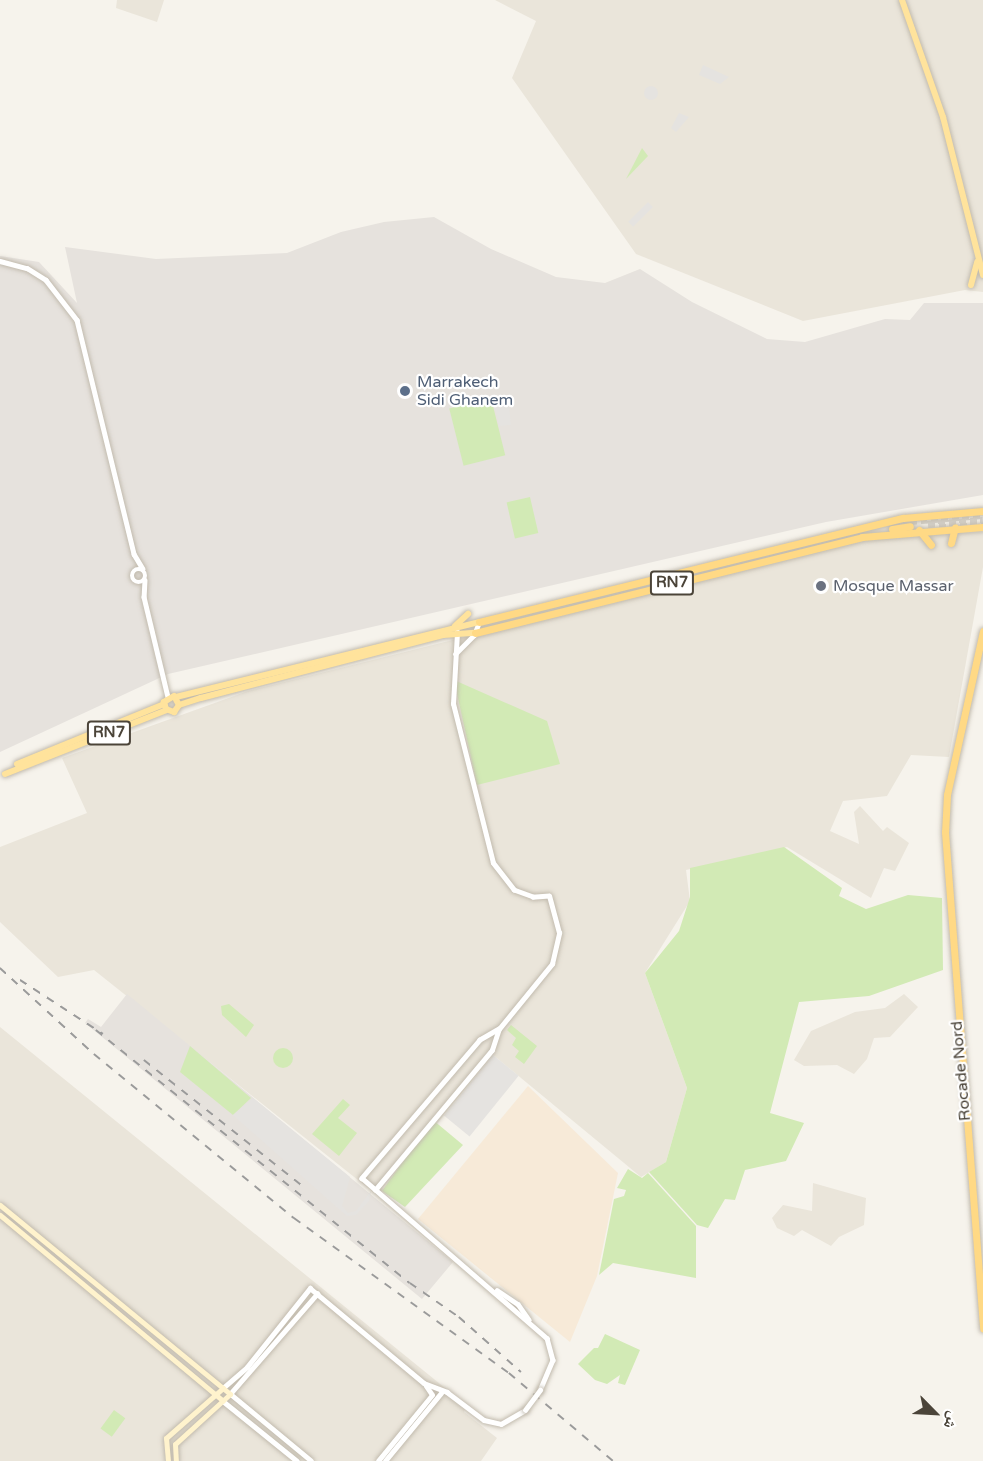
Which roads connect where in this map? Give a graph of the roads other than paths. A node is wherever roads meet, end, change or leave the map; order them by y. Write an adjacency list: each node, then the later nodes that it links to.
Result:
1 (902, 0): 3 (main road)
2 (0, 261): 14 (street)
3 (977, 262): 4 (main road); 5 (main road)
4 (982, 272)
5 (971, 285)
6 (983, 511): 11 (highway)
7 (910, 524): 11 (highway, RN7)
8 (954, 527): 9 (highway); 10 (highway); 12 (highway)
9 (981, 527)
10 (919, 530): 11 (highway); 13 (highway)
11 (869, 532): 21 (highway, RN7); 24 (highway, RN7)
12 (951, 543)
13 (931, 544)
14 (134, 554): 15 (street); 16 (street)
15 (142, 569): 16 (street); 17 (street)
16 (134, 570): 18 (street)
17 (145, 580): 18 (street); 19 (street)
18 (136, 582): 19 (street)
19 (144, 597): 27 (street)
20 (468, 614): 22 (main road)
21 (479, 622): 22 (main road, RN7); 24 (street)
22 (454, 631): 24 (main road, RN7); 26 (street); 28 (main road, RN7); 29 (main road, RN7)
23 (983, 631): 32 (highway, Rocade Nord)
24 (475, 633): 26 (street)
25 (983, 644): 32 (highway, Rocade Nord)
26 (455, 654): 33 (street)
27 (168, 697): 28 (main road, RN7); 30 (main road)
28 (176, 697): 29 (main road)
29 (180, 705): 30 (main road, RN7)
30 (166, 707): 31 (main road, RN7)
31 (5, 772)
32 (946, 813): 42 (highway, Rocade Nord)
33 (499, 1029): 34 (street); 34 (street)
34 (375, 1190): 38 (street)
35 (0, 1205): 43 (main road)
36 (0, 1215): 46 (main road)
37 (317, 1294): 43 (street); 44 (street); 45 (street)
38 (504, 1296): 39 (street); 40 (street)
39 (515, 1308): 40 (street); 41 (street)
40 (525, 1313): 41 (street)
41 (530, 1321): 44 (street, bridge)
42 (983, 1329)
43 (223, 1388): 45 (main road); 46 (main road)
44 (435, 1393): 52 (street); 53 (street)
45 (230, 1394): 47 (main road); 51 (street)
46 (216, 1395): 47 (main road); 48 (main road)
47 (223, 1401): 49 (main road); 50 (street)
48 (168, 1461)
49 (176, 1461)
50 (297, 1461)
51 (311, 1461)
52 (378, 1461)
53 (385, 1461)

